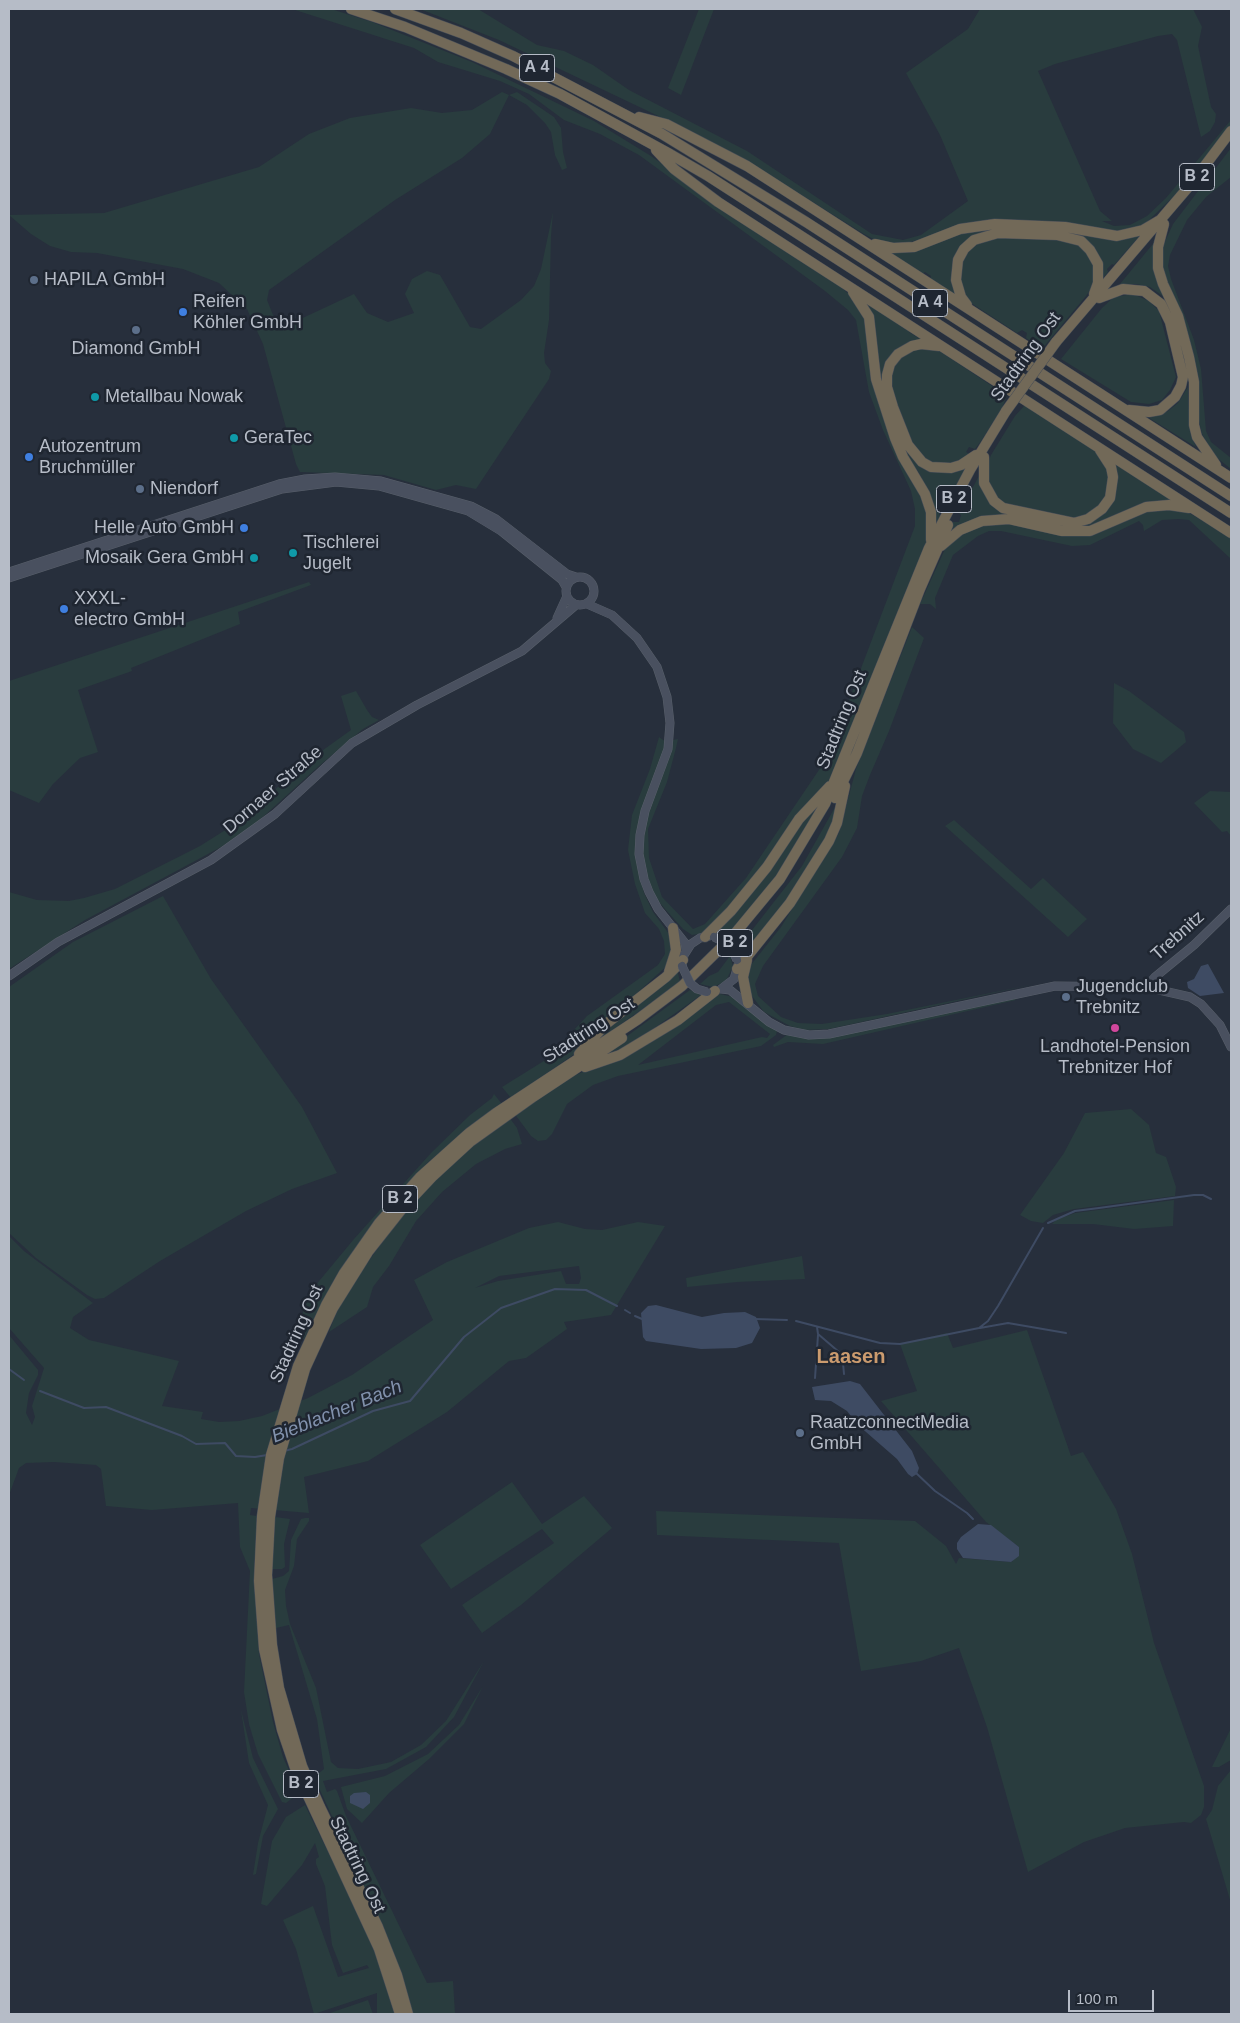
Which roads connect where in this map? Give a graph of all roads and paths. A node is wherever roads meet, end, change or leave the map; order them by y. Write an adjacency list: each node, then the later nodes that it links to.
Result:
1 (351, 9): 6 (highway, A 4)
2 (395, 9): 3 (highway, A 4)
3 (626, 114): 8 (highway); 17 (highway, A 4)
4 (1231, 131): 7 (highway, B 2)
5 (1231, 140): 7 (highway, B 2)
6 (649, 142): 9 (highway); 19 (highway, A 4)
7 (1162, 222): 8 (highway); 10 (highway, B 2); 16 (highway)
8 (864, 241): 11 (highway)
9 (847, 285): 12 (highway); 21 (highway)
10 (1096, 297): 11 (highway); 13 (highway); 15 (highway, Stadtring Ost / B 2, bridge)
11 (973, 311): 13 (highway)
12 (945, 348): 14 (highway); 15 (highway)
13 (1125, 409): 16 (highway)
14 (1098, 447): 15 (highway); 18 (highway)
15 (982, 454): 21 (highway, Stadtring Ost / B 2)
16 (1227, 476)
17 (1231, 496)
18 (1198, 511): 20 (highway); 21 (highway)
19 (1231, 513)
20 (1231, 532)
21 (933, 549): 32 (highway, Stadtring Ost / B 2); 33 (highway, Stadtring Ost / B 2)
22 (9, 572): 23 (main road)
23 (576, 577): 25 (main road); 26 (main road)
24 (9, 578): 25 (main road)
25 (566, 587): 27 (main road)
26 (594, 594): 28 (main road); 30 (main road)
27 (567, 596): 29 (main road); 31 (main road, Dornaer Straße)
28 (587, 604): 29 (main road); 30 (main road)
29 (576, 605): 31 (main road, Dornaer Straße)
30 (612, 615): 35 (main road)
31 (554, 624): 40 (main road, Dornaer Straße)
32 (847, 775): 37 (highway, B 2); 46 (highway, Stadtring Ost / B 2)
33 (836, 780): 36 (highway, B 2); 46 (highway, Stadtring Ost / B 2)
34 (1231, 909): 42 (main road, Trebnitz)
35 (673, 928): 36 (main road); 38 (main road); 41 (highway)
36 (704, 938): 38 (main road); 39 (main road, bridge)
37 (748, 956): 39 (highway, B 2); 44 (highway, B 2)
38 (684, 958): 41 (highway, B 2); 43 (main road, bridge)
39 (736, 969): 43 (main road); 44 (main road)
40 (9, 976)
41 (666, 977): 46 (highway, B 2)
42 (1146, 987): 44 (main road, Trebnitz); 45 (main road, Trebnitz)
43 (715, 990): 44 (main road); 46 (highway, B 2)
44 (748, 1003)
45 (1231, 1047)
46 (574, 1066): 47 (highway, Stadtring Ost / B 2)
47 (264, 1538): 48 (highway, Stadtring Ost / B 2); 49 (highway, Stadtring Ost / B 2)
48 (400, 2014)
49 (408, 2014)

